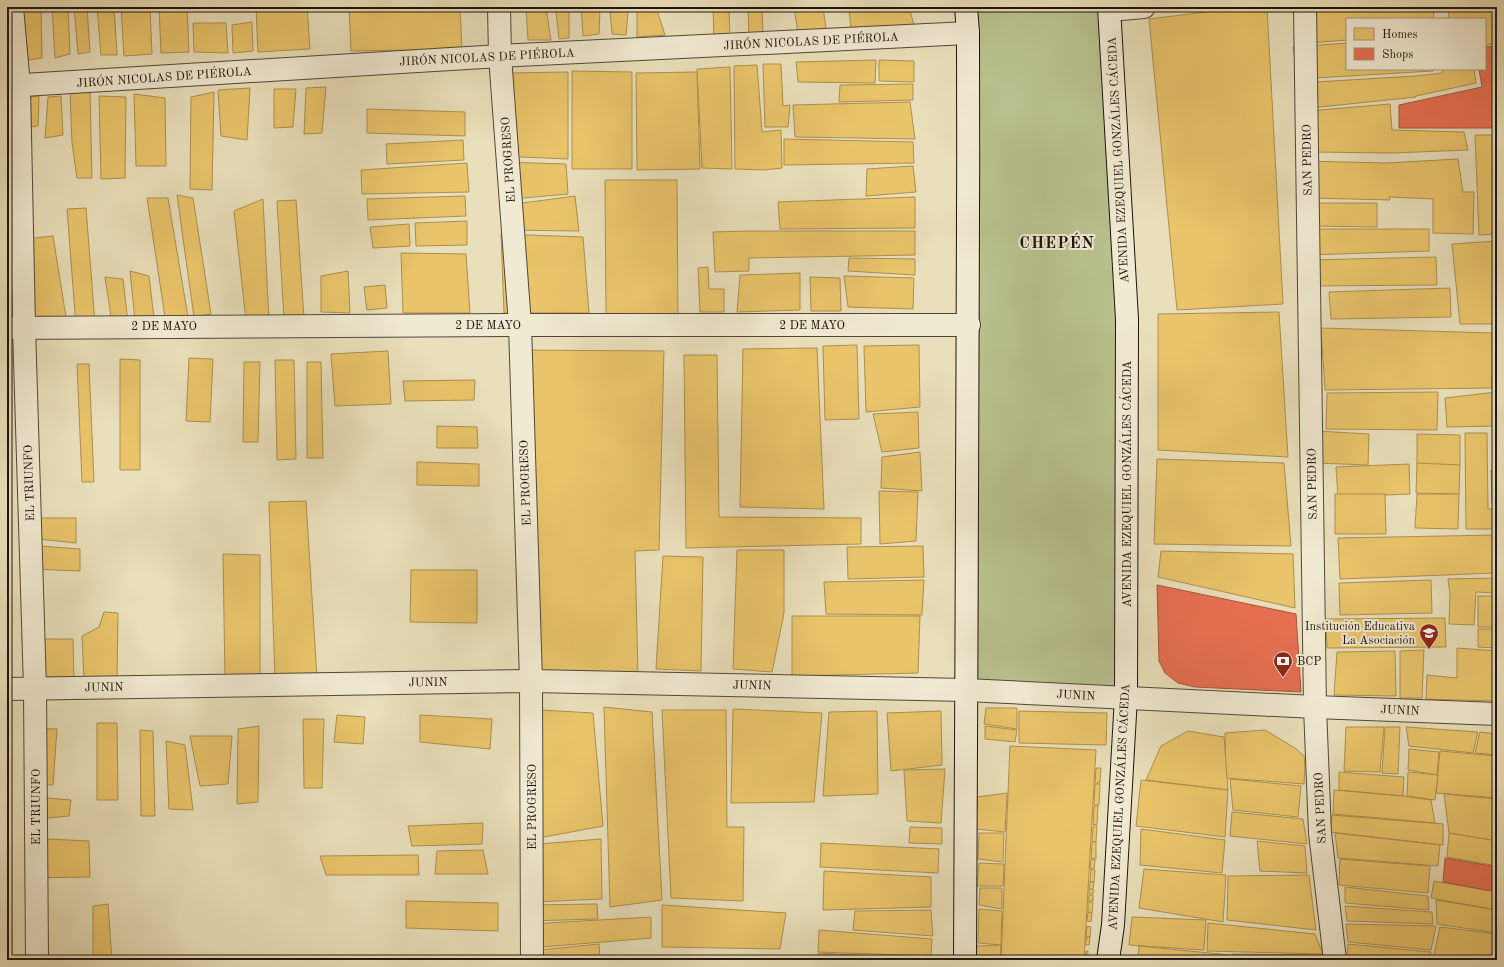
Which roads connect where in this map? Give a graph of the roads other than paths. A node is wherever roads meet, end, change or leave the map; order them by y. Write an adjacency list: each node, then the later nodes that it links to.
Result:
1 (12, 7): 9 (street, EL TRIUNFO)
2 (499, 7): 8 (street, EL PROGRESO)
3 (966, 7): 7 (street)
4 (1144, 7): 6 (street)
5 (1305, 7): 18 (street, SAN PEDRO)
6 (1110, 9): 17 (street, AVENIDA EZEQUIEL GONZÁLES CÁCEDA)
7 (968, 33): 8 (street, JIRÓN NICOLAS DE PIÉROLA); 11 (street)
8 (500, 56): 9 (street, JIRÓN NICOLAS DE PIÉROLA); 10 (street, EL PROGRESO)
9 (13, 86): 12 (street, EL TRIUNFO)
10 (520, 325): 11 (street, 2 DE MAYO); 12 (street, 2 DE MAYO); 13 (street, EL PROGRESO)
11 (969, 325): 16 (street)
12 (15, 327): 15 (street, EL TRIUNFO)
13 (531, 681): 15 (street, JUNIN); 16 (street, JUNIN); 21 (street, EL PROGRESO)
14 (7, 688): 15 (street, JUNIN)
15 (35, 688): 20 (street, EL TRIUNFO)
16 (966, 690): 17 (street, JUNIN); 22 (street)
17 (1126, 697): 18 (street, JUNIN); 23 (street, AVENIDA EZEQUIEL GONZÁLES CÁCEDA)
18 (1315, 707): 19 (street, JUNIN); 24 (street, SAN PEDRO)
19 (1497, 714)
20 (37, 960)
21 (532, 960)
22 (965, 960)
23 (1108, 960)
24 (1334, 960)

